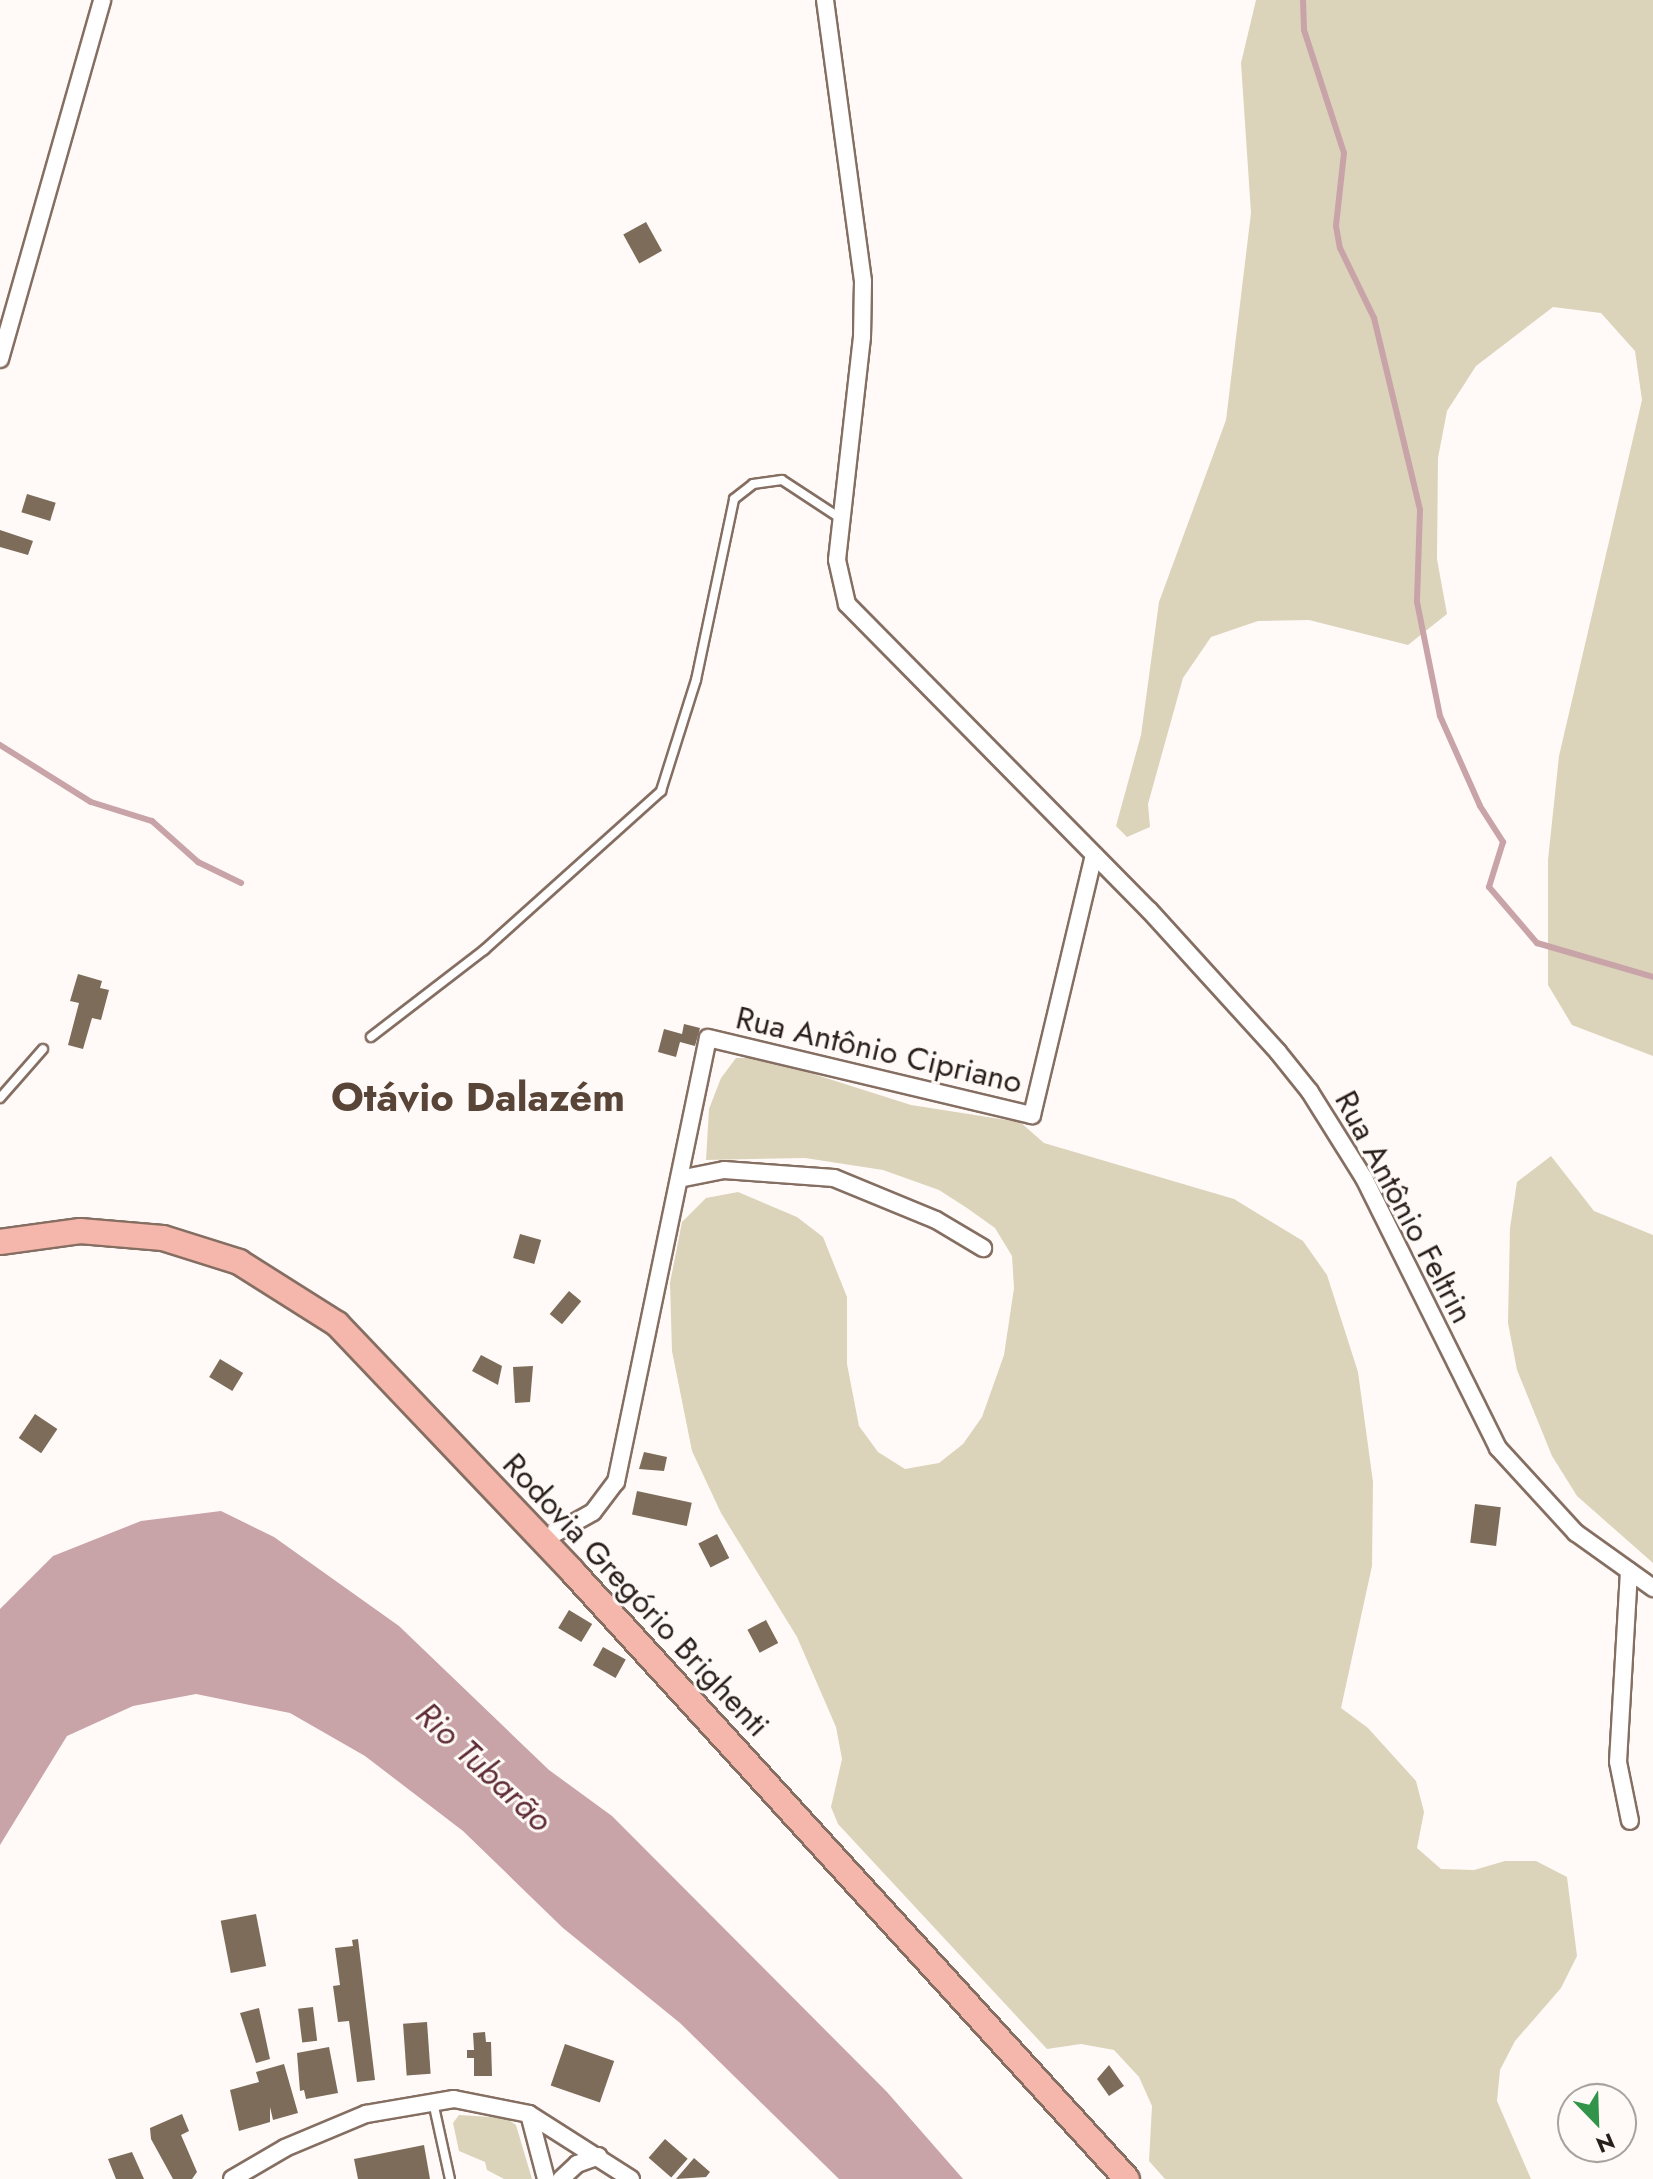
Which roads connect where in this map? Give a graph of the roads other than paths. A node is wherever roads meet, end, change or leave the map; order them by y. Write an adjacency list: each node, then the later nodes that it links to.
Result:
1 (102, 0): 3 (street)
2 (825, 0): 4 (street, Rua Antônio Feltrin)
3 (0, 359)
4 (840, 518): 5 (street, Rua Antônio Feltrin); 6 (lane)
5 (1094, 855): 9 (street, Rua Antônio Cipriano); 13 (street, Rua Antônio Feltrin)
6 (371, 1037)
7 (43, 1049): 8 (lane)
8 (0, 1098)
9 (679, 1179): 11 (street); 12 (street, Rua Antônio Cipriano)
10 (0, 1242): 12 (main road, Rodovia Gregório Brighenti)
11 (983, 1248)
12 (543, 1540): 24 (main road, Rodovia Gregório Brighenti)
13 (1629, 1571): 14 (street, Rua Antônio Feltrin); 15 (street)
14 (1653, 1588)
15 (1630, 1821)
16 (433, 2101): 17 (street); 19 (lane); 20 (street)
17 (529, 2114): 18 (street); 21 (street)
18 (599, 2156): 22 (street); 23 (street)
19 (451, 2178)
20 (232, 2179)
21 (546, 2179)
22 (561, 2179)
23 (631, 2179)
24 (1127, 2179)

